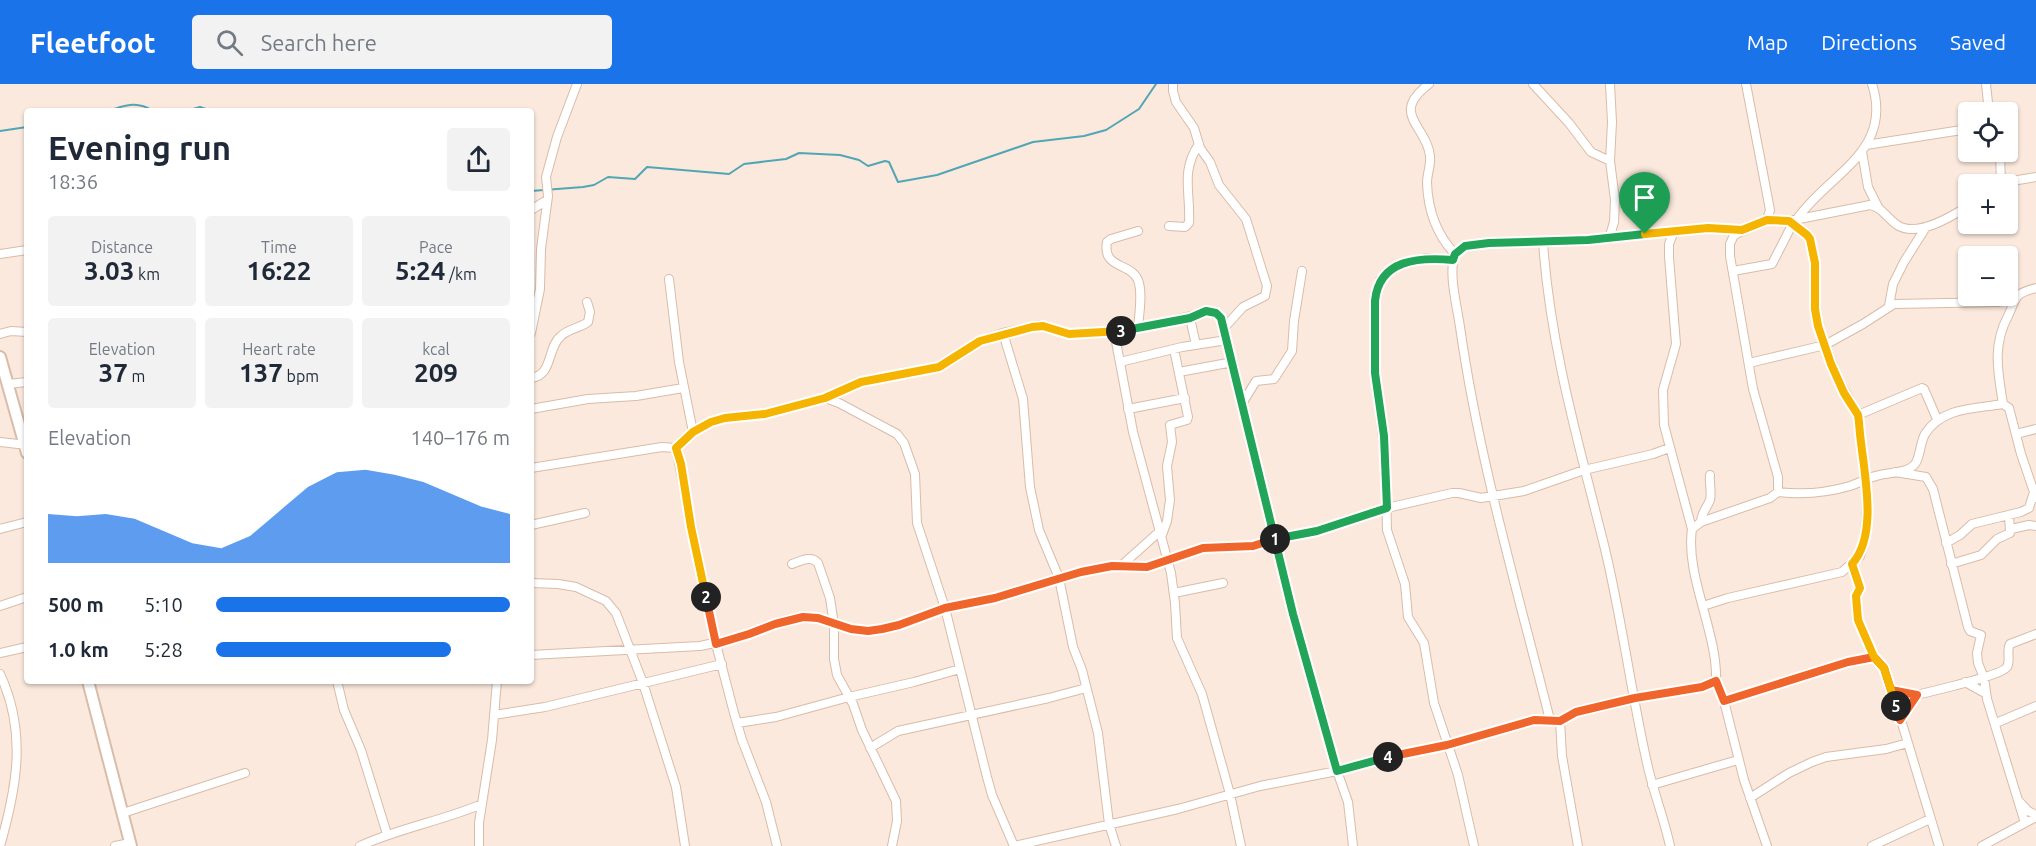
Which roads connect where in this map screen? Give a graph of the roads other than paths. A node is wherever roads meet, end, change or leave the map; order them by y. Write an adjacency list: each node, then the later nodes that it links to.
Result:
1 (577, 84): 16 (street)
2 (1173, 84): 11 (street)
3 (1429, 84): 31 (street)
4 (1533, 84): 13 (street)
5 (1610, 84): 13 (street)
6 (1746, 84): 20 (street)
7 (1986, 84): 9 (street)
8 (1875, 87): 12 (street)
9 (1988, 102)
10 (1958, 131): 12 (street)
11 (1199, 144): 22 (street); 46 (street)
12 (1864, 149): 17 (street); 21 (street)
13 (1610, 161): 27 (street)
14 (2036, 177): 15 (street)
15 (2018, 180)
16 (548, 198): 18 (street); 38 (street)
17 (1878, 207): 21 (street); 23 (street)
18 (534, 208)
19 (1958, 213): 23 (street)
20 (1767, 220): 21 (street); 24 (street)
21 (1793, 222): 33 (street); 53 (street)
22 (1169, 226)
23 (1926, 227): 41 (street)
24 (1742, 230): 26 (street); 33 (street)
25 (1138, 231): 45 (street)
26 (1674, 231): 27 (street); 79 (street)
27 (1609, 239): 28 (street)
28 (1543, 242): 31 (street); 81 (street)
29 (24, 250): 30 (street)
30 (0, 254)
31 (1454, 257): 87 (street); 88 (street)
32 (1302, 271): 66 (street)
33 (1733, 271): 58 (street)
34 (669, 279): 63 (street)
35 (2036, 288): 36 (street)
36 (2018, 295)
37 (534, 297): 38 (street)
38 (539, 300): 44 (street)
39 (587, 302): 60 (street)
40 (1958, 302): 41 (street)
41 (1889, 306): 53 (street)
42 (2011, 306): 67 (street)
43 (1190, 318): 45 (street); 46 (street); 52 (street)
44 (534, 321)
45 (1138, 328): 47 (street)
46 (1224, 328): 51 (street)
47 (1114, 331): 49 (street); 56 (street)
48 (24, 332): 50 (street)
49 (1002, 333): 64 (street); 107 (street)
50 (0, 334)
51 (1227, 340): 52 (street); 57 (street)
52 (1196, 345): 54 (street)
53 (1825, 345): 58 (street); 70 (street)
54 (1174, 349): 56 (street); 59 (street)
55 (0, 357): 62 (street)
56 (1120, 362): 69 (street)
57 (1233, 362): 59 (street); 66 (street)
58 (1749, 363): 86 (street)
59 (1179, 372): 65 (street)
60 (534, 378)
61 (24, 382): 62 (street)
62 (8, 384): 75 (street)
63 (683, 388): 68 (street); 73 (street)
64 (825, 398): 73 (street); 114 (street)
65 (1185, 398): 69 (street); 99 (street)
66 (1243, 402): 100 (street)
67 (2003, 404): 71 (street); 74 (street)
68 (534, 408)
69 (1128, 409): 99 (street)
70 (1858, 415): 71 (street); 84 (street)
71 (1937, 419): 82 (street)
72 (2036, 429): 74 (street)
73 (693, 432): 78 (street)
74 (2016, 434): 85 (street)
75 (24, 441)
76 (0, 442): 77 (street)
77 (24, 448)
78 (676, 448): 80 (street); 117 (street)
79 (1669, 448): 81 (street); 97 (street)
80 (534, 468)
81 (1584, 470): 87 (street); 138 (street)
82 (1895, 472): 84 (street); 101 (street)
83 (1710, 475): 92 (street)
84 (1865, 481): 86 (street); 104 (street)
85 (2035, 491): 89 (street)
86 (1778, 492): 92 (street)
87 (1494, 496): 88 (street); 143 (street)
88 (1387, 508): 100 (street); 149 (street)
89 (2029, 508): 91 (street); 98 (street)
90 (585, 513): 94 (street)
91 (2009, 515): 98 (street); 101 (street)
92 (1701, 522): 97 (street)
93 (24, 523): 96 (street)
94 (534, 524)
95 (2036, 526): 98 (street)
96 (0, 529)
97 (1692, 529): 113 (street)
98 (2011, 529): 105 (street)
99 (1161, 533): 102 (street); 106 (street)
100 (1275, 539): 102 (street); 152 (street)
101 (1946, 543): 105 (street)
102 (1168, 559): 106 (street); 110 (street)
103 (792, 564): 115 (street)
104 (1852, 564): 113 (street); 122 (street)
105 (1951, 564): 126 (street)
106 (1121, 566): 107 (street)
107 (1059, 578): 114 (street); 133 (street)
108 (534, 583): 119 (street)
109 (1223, 583): 110 (street)
110 (1174, 593): 155 (street)
111 (24, 598): 112 (street)
112 (0, 606)
113 (1703, 606): 127 (street)
114 (945, 608): 115 (street); 124 (street)
115 (834, 625): 117 (street); 137 (street)
116 (2036, 634): 126 (street)
117 (716, 644): 119 (street); 123 (street)
118 (24, 648): 120 (street)
119 (630, 651): 121 (street); 129 (street)
120 (0, 653)
121 (534, 655)
122 (1874, 657): 134 (street); 139 (street)
123 (722, 664): 129 (street); 146 (street)
124 (960, 669): 137 (street); 141 (street)
125 (0, 674): 166 (street)
126 (1984, 678): 128 (street); 135 (street)
127 (1716, 681): 138 (street); 139 (street)
128 (1965, 682): 135 (street); 136 (street)
129 (643, 683): 142 (street); 170 (street)
130 (89, 684): 159 (street)
131 (338, 684): 164 (street)
132 (497, 684): 142 (street)
133 (1086, 688): 141 (street); 163 (street)
134 (1891, 690): 136 (street); 144 (street)
135 (1985, 693): 147 (street)
136 (1917, 695): 144 (street)
137 (849, 697): 146 (street); 150 (street)
138 (1635, 698): 145 (street); 154 (street)
139 (1724, 701): 151 (street)
140 (2036, 706): 147 (street)
141 (971, 714): 150 (street); 173 (street)
142 (494, 715): 158 (street)
143 (1550, 720): 145 (street); 149 (street)
144 (1900, 720): 148 (street)
145 (1560, 721): 178 (street)
146 (737, 723): 171 (street)
147 (1996, 723): 157 (street)
148 (1908, 743): 156 (street); 161 (street)
149 (1447, 745): 152 (street); 177 (street)
150 (870, 748): 172 (street)
151 (1738, 760): 154 (street); 156 (street)
152 (1337, 771): 155 (street); 176 (street)
153 (245, 773): 159 (street)
154 (1652, 784): 179 (street)
155 (1230, 794): 163 (street); 175 (street)
156 (1750, 798): 180 (street)
157 (2017, 799): 160 (street); 162 (street)
158 (482, 804): 164 (street); 169 (street)
159 (123, 813): 165 (street)
160 (2036, 816): 162 (street)
161 (1930, 819): 181 (street); 182 (street)
162 (2025, 823): 183 (street)
163 (1109, 824): 173 (street); 174 (street)
164 (387, 834): 168 (street)
165 (130, 844): 167 (street)
166 (0, 846)
167 (115, 846)
168 (360, 846)
169 (479, 846)
170 (685, 846)
171 (777, 846)
172 (892, 846)
173 (1014, 846)
174 (1116, 846)
175 (1241, 846)
176 (1353, 846)
177 (1474, 846)
178 (1578, 846)
179 (1670, 846)
180 (1767, 846)
181 (1872, 846)
182 (1939, 846)
183 (1982, 846)

